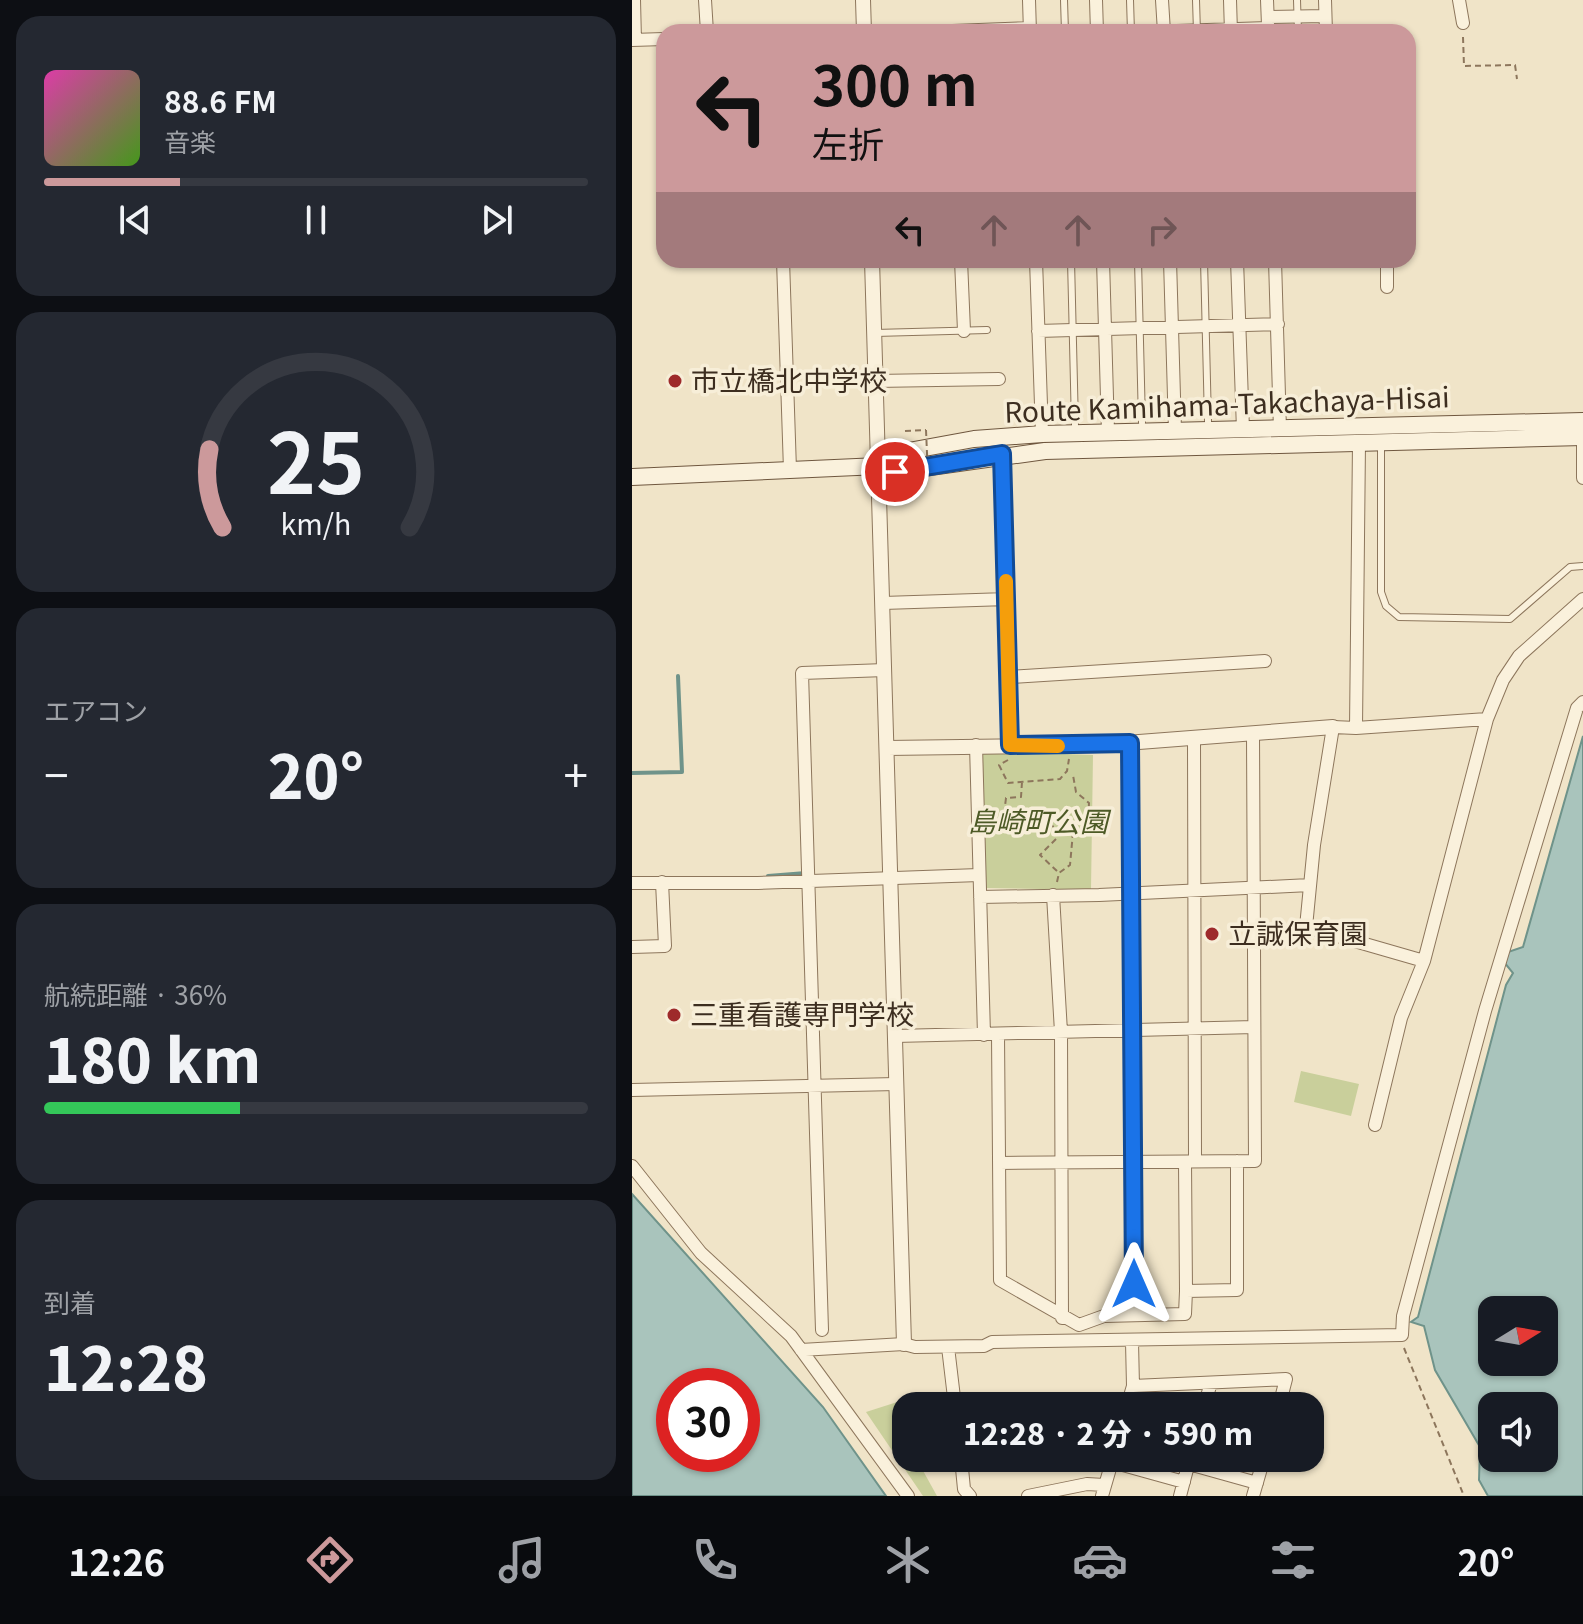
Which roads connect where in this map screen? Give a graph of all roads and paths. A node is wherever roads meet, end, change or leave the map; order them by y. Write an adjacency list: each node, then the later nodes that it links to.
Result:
1 (634, 0): 32 (street)
2 (705, 0): 18 (street)
3 (863, 0): 19 (street)
4 (1029, 0): 20 (street)
5 (1064, 0): 21 (lane)
6 (1096, 0): 22 (street)
7 (1130, 0): 23 (lane)
8 (1162, 0): 24 (street)
9 (1196, 0): 25 (lane)
10 (1230, 0): 26 (street)
11 (1267, 0): 27 (street)
12 (1297, 0): 16 (lane)
13 (1325, 0): 15 (street)
14 (1459, 0): 17 (street)
15 (1325, 16): 16 (street); 30 (street)
16 (1298, 17): 28 (street); 29 (lane)
17 (1463, 23): 33 (path)
18 (706, 24)
19 (864, 24)
20 (1030, 24)
21 (1065, 24)
22 (1097, 24)
23 (1131, 24)
24 (1164, 24)
25 (1197, 24)
26 (1231, 24)
27 (1268, 24)
28 (1275, 24)
29 (1298, 24)
30 (1326, 24)
31 (656, 39): 32 (street)
32 (634, 40)
33 (1517, 79)
34 (783, 268): 75 (street)
35 (872, 268): 57 (street)
36 (961, 268): 55 (street)
37 (1036, 268): 56 (street)
38 (1071, 268): 53 (lane)
39 (1103, 268): 54 (street)
40 (1138, 268): 50 (lane)
41 (1170, 268): 51 (street)
42 (1204, 268): 48 (lane)
43 (1237, 268): 49 (street)
44 (1275, 268): 47 (street)
45 (1387, 268): 46 (street)
46 (1387, 287)
47 (1278, 324): 49 (street); 65 (street)
48 (1206, 326): 49 (street); 51 (street); 61 (lane)
49 (1239, 326): 64 (street)
50 (1140, 328): 51 (street); 54 (street); 62 (lane)
51 (1172, 328): 67 (street)
52 (987, 330): 55 (lane)
53 (1073, 330): 54 (street); 56 (street); 63 (lane)
54 (1105, 330): 68 (street)
55 (964, 331): 57 (lane)
56 (1038, 331): 69 (street)
57 (874, 333): 59 (street)
58 (999, 379): 59 (street)
59 (875, 381): 74 (street)
60 (1583, 421): 65 (main road, Route Kamihama-Takachaya-Hisai); 70 (main road)
61 (1208, 422)
62 (1142, 423)
63 (1075, 426)
64 (1243, 430): 65 (main road, Route Kamihama-Takachaya-Hisai); 67 (main road, Route Kamihama-Takachaya-Hisai)
65 (1280, 430)
66 (905, 431): 76 (path, bridge)
67 (1175, 431): 68 (main road, Route Kamihama-Takachaya-Hisai)
68 (1108, 432): 69 (main road, Route Kamihama-Takachaya-Hisai)
69 (1042, 434): 74 (main road, Route Kamihama-Takachaya-Hisai)
70 (1583, 437): 72 (main road, Route Kamihama-Takachaya-Hisai); 78 (street)
71 (1359, 443): 72 (main road, Route Kamihama-Takachaya-Hisai); 73 (main road, Route Kamihama-Takachaya-Hisai); 89 (street)
72 (1381, 443): 79 (lane)
73 (1002, 454): 74 (main road, Route Kamihama-Takachaya-Hisai); 80 (street)
74 (879, 466): 75 (main road, Route Kamihama-Takachaya-Hisai); 82 (street)
75 (790, 470): 77 (main road, Route Kamihama-Takachaya-Hisai)
76 (928, 476)
77 (632, 477)
78 (1583, 478)
79 (1583, 566)
80 (1007, 599): 82 (street); 85 (street)
81 (1583, 599): 87 (street)
82 (883, 603): 84 (street)
83 (1265, 661): 85 (street)
84 (885, 670): 95 (street); 105 (street)
85 (1010, 677): 94 (street)
86 (1583, 702): 138 (street)
87 (1487, 719): 89 (street); 115 (street)
88 (1333, 727): 89 (street); 90 (street); 108 (street)
89 (1356, 728)
90 (1253, 734): 91 (street); 109 (street)
91 (1194, 739): 92 (street); 111 (street)
92 (1130, 743): 94 (street); 112 (street)
93 (976, 745): 94 (street); 95 (street); 103 (street)
94 (1010, 745)
95 (887, 748): 104 (street)
96 (999, 765): 99 (path)
97 (1067, 771): 99 (path)
98 (1073, 775): 99 (path)
99 (1022, 782)
100 (1073, 830): 102 (path)
101 (1056, 839): 102 (path)
102 (1059, 873): 110 (path)
103 (979, 875): 104 (street); 113 (street)
104 (891, 877): 105 (street); 122 (street)
105 (809, 881): 106 (street); 124 (street)
106 (662, 882): 107 (street); 114 (street)
107 (632, 883)
108 (1310, 885): 109 (street); 115 (street)
109 (1254, 888): 111 (street); 116 (street)
110 (1055, 889): 112 (street); 113 (street); 119 (street)
111 (1194, 890): 112 (street); 117 (street)
112 (1131, 894): 118 (street)
113 (980, 897): 120 (street)
114 (632, 947)
115 (1424, 961): 126 (street)
116 (1254, 1027): 117 (street); 127 (street)
117 (1195, 1029): 118 (street); 130 (street)
118 (1132, 1031): 119 (street); 129 (street)
119 (1061, 1032): 121 (street); 128 (street)
120 (984, 1035): 121 (street); 122 (street)
121 (998, 1035): 131 (street)
122 (895, 1036): 123 (street)
123 (896, 1084): 124 (street); 141 (street)
124 (815, 1087): 125 (street); 137 (street)
125 (632, 1090)
126 (1375, 1125)
127 (1237, 1161): 130 (street); 133 (street)
128 (1062, 1162): 129 (street); 131 (street); 135 (street)
129 (1133, 1162): 130 (street); 134 (street)
130 (1190, 1162): 133 (street)
131 (999, 1163): 135 (street)
132 (632, 1166): 143 (street)
133 (1186, 1291): 134 (street)
134 (1134, 1315): 136 (street)
135 (1062, 1318): 136 (street)
136 (1079, 1325): 139 (street)
137 (822, 1330)
138 (1402, 1335): 140 (street); 163 (path)
139 (1079, 1342): 140 (street); 142 (street)
140 (1132, 1342): 145 (street)
141 (904, 1344): 142 (street); 143 (street)
142 (948, 1347): 146 (street)
143 (801, 1350): 158 (street)
144 (1211, 1383): 145 (street); 148 (street); 149 (street)
145 (1133, 1386): 147 (street)
146 (953, 1392)
147 (1131, 1392)
148 (1208, 1392)
149 (1283, 1392)
150 (962, 1472): 159 (street)
151 (1151, 1472): 155 (street)
152 (1186, 1472): 155 (street)
153 (1223, 1472): 156 (street)
154 (1260, 1472): 156 (street)
155 (1184, 1482): 161 (street)
156 (1257, 1483): 162 (street)
157 (1103, 1491): 160 (street)
158 (908, 1496)
159 (970, 1496)
160 (1028, 1496)
161 (1180, 1496)
162 (1253, 1496)
163 (1464, 1496)

